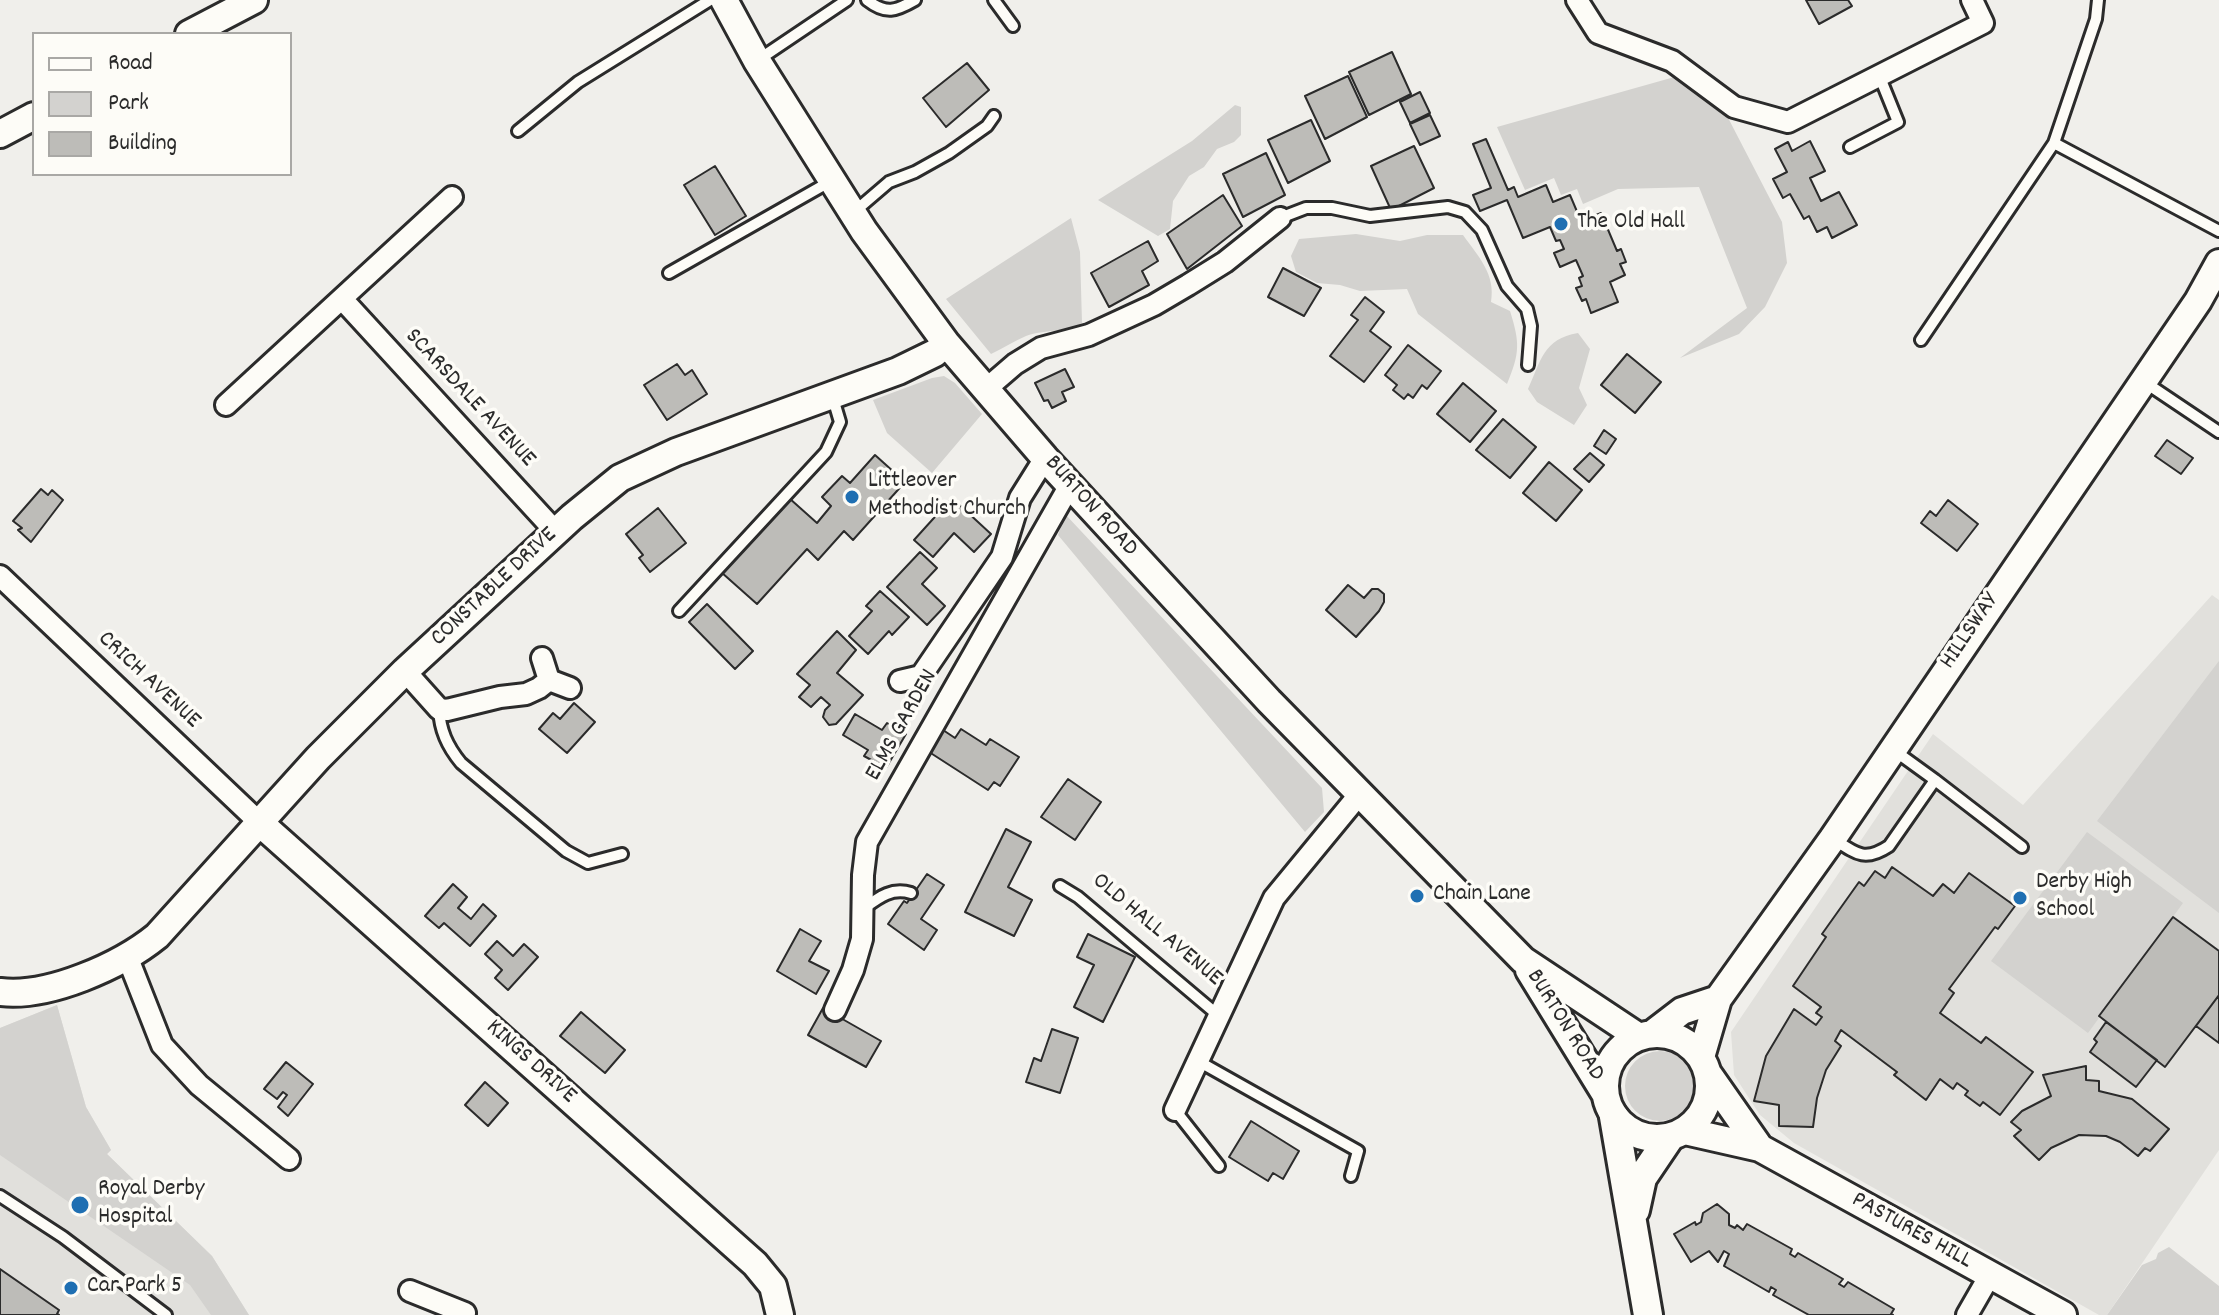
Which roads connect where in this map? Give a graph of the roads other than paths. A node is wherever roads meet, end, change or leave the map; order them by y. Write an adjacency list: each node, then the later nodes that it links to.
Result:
1 (254, 0): 12 (street)
2 (710, 0): 17 (lane)
3 (724, 0): 13 (street, BURTON ROAD)
4 (847, 0): 13 (lane)
5 (867, 0): 6 (lane)
6 (915, 0)
7 (994, 0): 11 (lane)
8 (1577, 0): 14 (street)
9 (1972, 0): 14 (street)
10 (2098, 0): 19 (lane)
11 (1013, 26)
12 (193, 32)
13 (757, 61): 21 (street, BURTON ROAD)
14 (1879, 75): 20 (lane)
15 (994, 116): 23 (lane)
16 (32, 117): 18 (street)
17 (518, 131)
18 (0, 134)
19 (2054, 143): 25 (lane); 29 (lane)
20 (1850, 147)
21 (832, 181): 23 (street, BURTON ROAD); 27 (lane)
22 (452, 197): 28 (street)
23 (853, 213): 30 (street, BURTON ROAD)
24 (1280, 218): 31 (lane); 33 (street)
25 (2219, 231)
26 (2219, 263): 32 (street, HILLSWAY)
27 (669, 273)
28 (343, 300): 35 (street); 39 (street, SCARSDALE AVENUE)
29 (1921, 340)
30 (946, 343): 33 (street, BURTON ROAD); 34 (street, CONSTABLE DRIVE)
31 (1528, 365)
32 (2142, 380): 36 (lane); 48 (street, HILLSWAY)
33 (986, 389): 37 (street, BURTON ROAD)
34 (832, 395): 39 (street, CONSTABLE DRIVE); 41 (lane)
35 (226, 405)
36 (2219, 432)
37 (1045, 458): 38 (street, BURTON ROAD); 45 (street)
38 (1070, 485): 50 (street, BURTON ROAD); 57 (street, ELMS GARDEN)
39 (556, 532): 43 (street, CONSTABLE DRIVE)
40 (0, 576): 51 (street, CRICH AVENUE)
41 (679, 611)
42 (542, 658): 44 (street)
43 (405, 671): 47 (street); 51 (street, CONSTABLE DRIVE)
44 (549, 680): 46 (street); 47 (street)
45 (900, 681)
46 (570, 688)
47 (439, 709): 54 (lane)
48 (1892, 749): 49 (lane); 52 (street, HILLSWAY)
49 (1935, 780): 52 (lane); 53 (lane)
50 (1358, 796): 59 (street, BURTON ROAD); 63 (street, OLD HALL AVENUE)
51 (261, 824): 58 (street, CONSTABLE DRIVE); 81 (street, KINGS DRIVE)
52 (1833, 838): 61 (street, HILLSWAY)
53 (2022, 847)
54 (622, 854)
55 (1060, 886): 63 (lane, OLD HALL AVENUE)
56 (911, 893): 57 (lane)
57 (862, 909): 62 (street, ELMS GARDEN)
58 (127, 956): 60 (street, CONSTABLE DRIVE); 71 (street)
59 (1523, 960): 64 (street, BURTON ROAD); 67 (street, BURTON ROAD)
60 (0, 992)
61 (1718, 999): 64 (street); 66 (street, HILLSWAY)
62 (835, 1010)
63 (1219, 1016): 65 (street, OLD HALL AVENUE)
64 (1645, 1036): 66 (street); 67 (street)
65 (1197, 1061): 68 (street, OLD HALL AVENUE); 73 (lane)
66 (1705, 1066): 69 (street); 70 (street, PASTURES HILL)
67 (1609, 1104): 69 (street); 75 (main road)
68 (1175, 1110): 72 (lane)
69 (1677, 1134): 70 (street, PASTURES HILL); 75 (main road)
70 (1760, 1148): 76 (street, PASTURES HILL)
71 (289, 1159)
72 (1219, 1166)
73 (1351, 1176)
74 (0, 1196): 80 (lane)
75 (1633, 1223): 82 (main road)
76 (1990, 1275): 83 (street); 84 (street, PASTURES HILL)
77 (410, 1291): 78 (street)
78 (436, 1309): 79 (street)
79 (465, 1313)
80 (166, 1315)
81 (780, 1315)
82 (1648, 1315)
83 (1967, 1315)
84 (2063, 1315)

